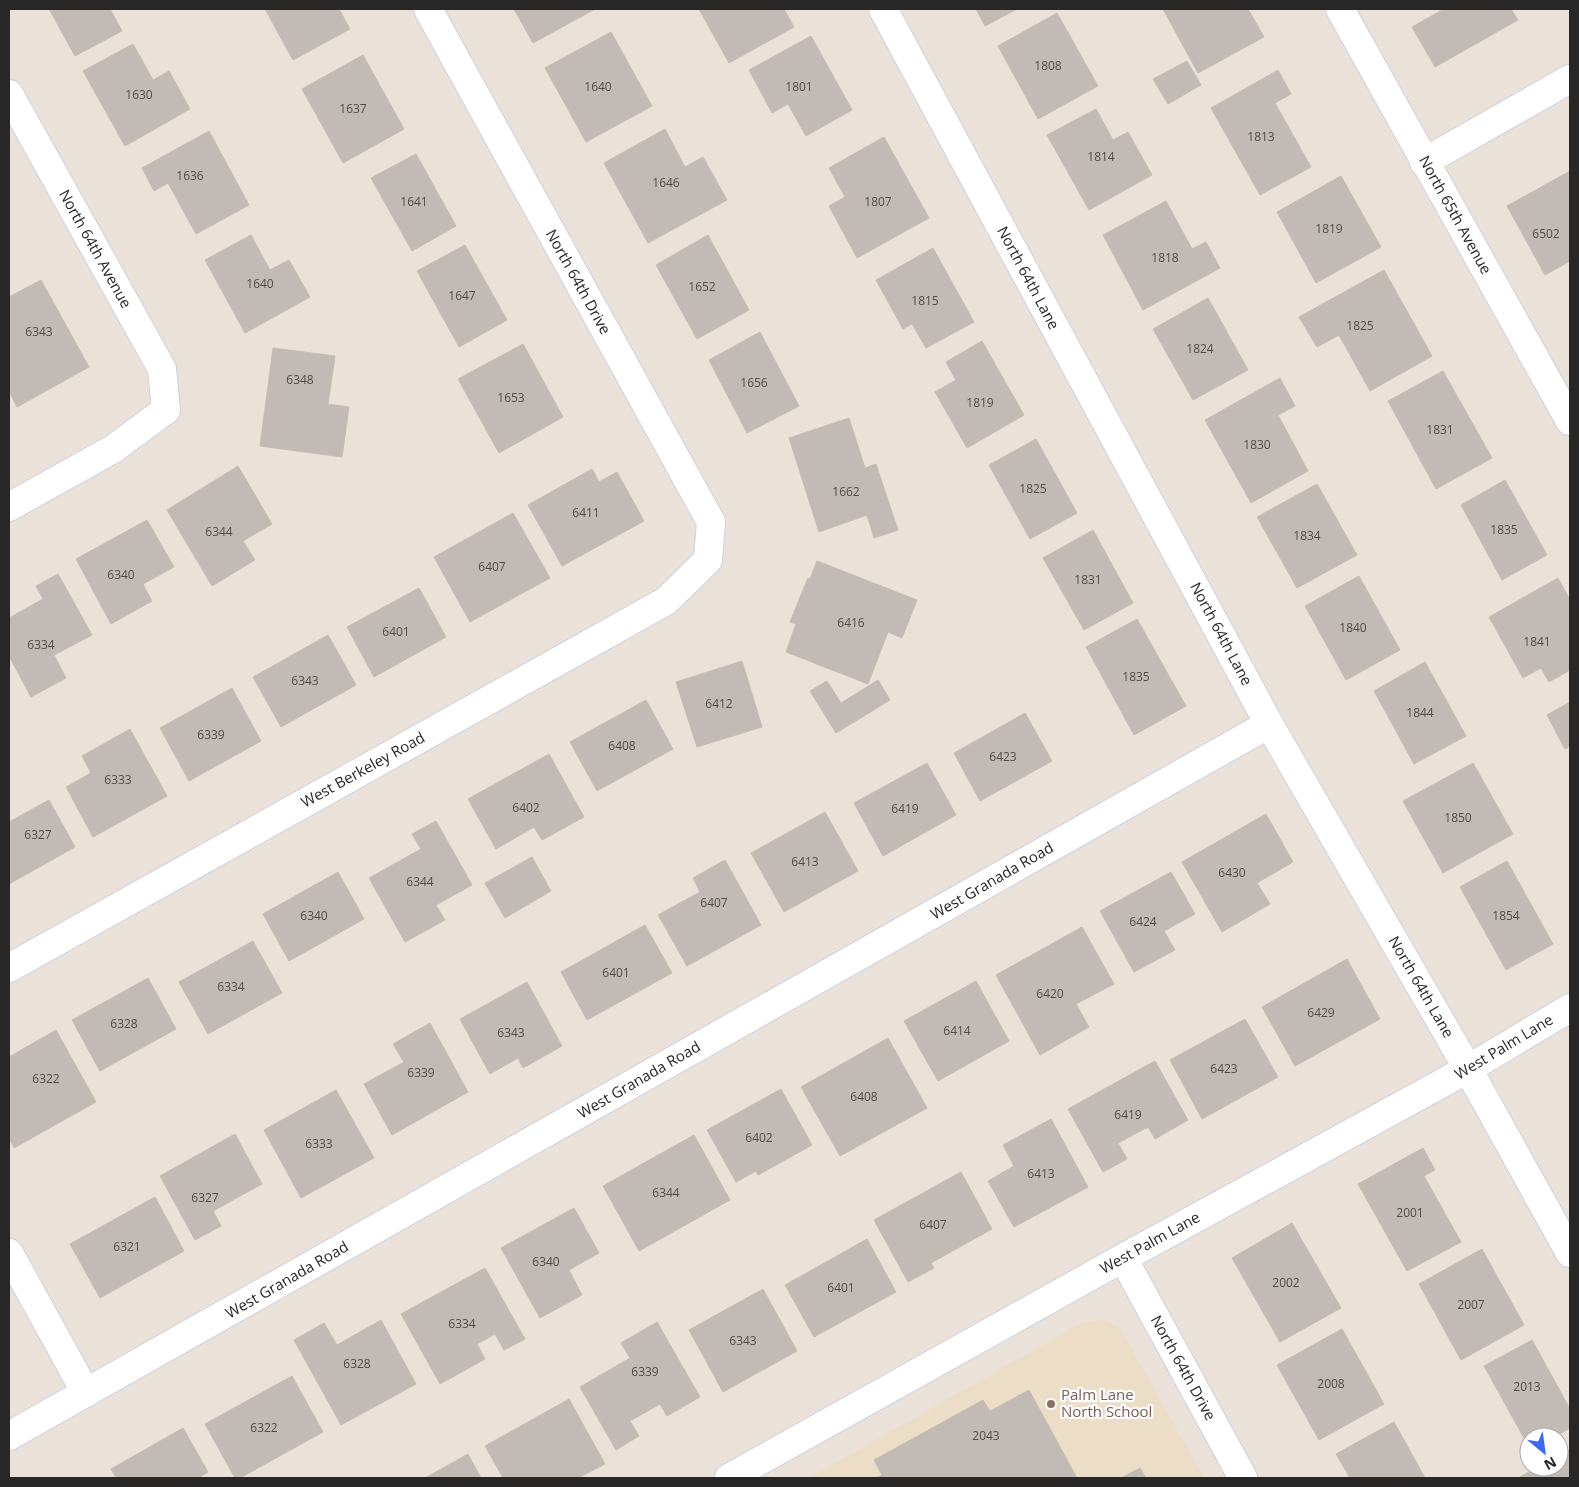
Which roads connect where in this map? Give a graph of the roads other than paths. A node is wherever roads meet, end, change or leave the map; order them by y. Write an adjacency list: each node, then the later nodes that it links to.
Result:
1 (428, 9): 9 (street, North 64th Drive)
2 (883, 9): 10 (street, North 64th Lane)
3 (1340, 9): 6 (street, North 65th Avenue)
4 (1570, 79): 6 (street)
5 (9, 94): 8 (street, North 64th Avenue)
6 (1424, 162): 7 (street, North 65th Avenue)
7 (1570, 421)
8 (9, 506)
9 (708, 560): 11 (street, West Berkeley Road)
10 (1269, 724): 13 (street, North 64th Lane); 17 (street, West Granada Road)
11 (9, 968)
12 (1570, 1008): 13 (street, West Palm Lane)
13 (1468, 1069): 15 (street, North 64th Lane); 16 (street, West Palm Lane)
14 (9, 1253): 17 (street)
15 (1570, 1253)
16 (1123, 1258): 19 (street, West Palm Lane); 20 (street, North 64th Drive)
17 (86, 1393): 18 (street, West Granada Road)
18 (9, 1436)
19 (729, 1478)
20 (1243, 1478)

